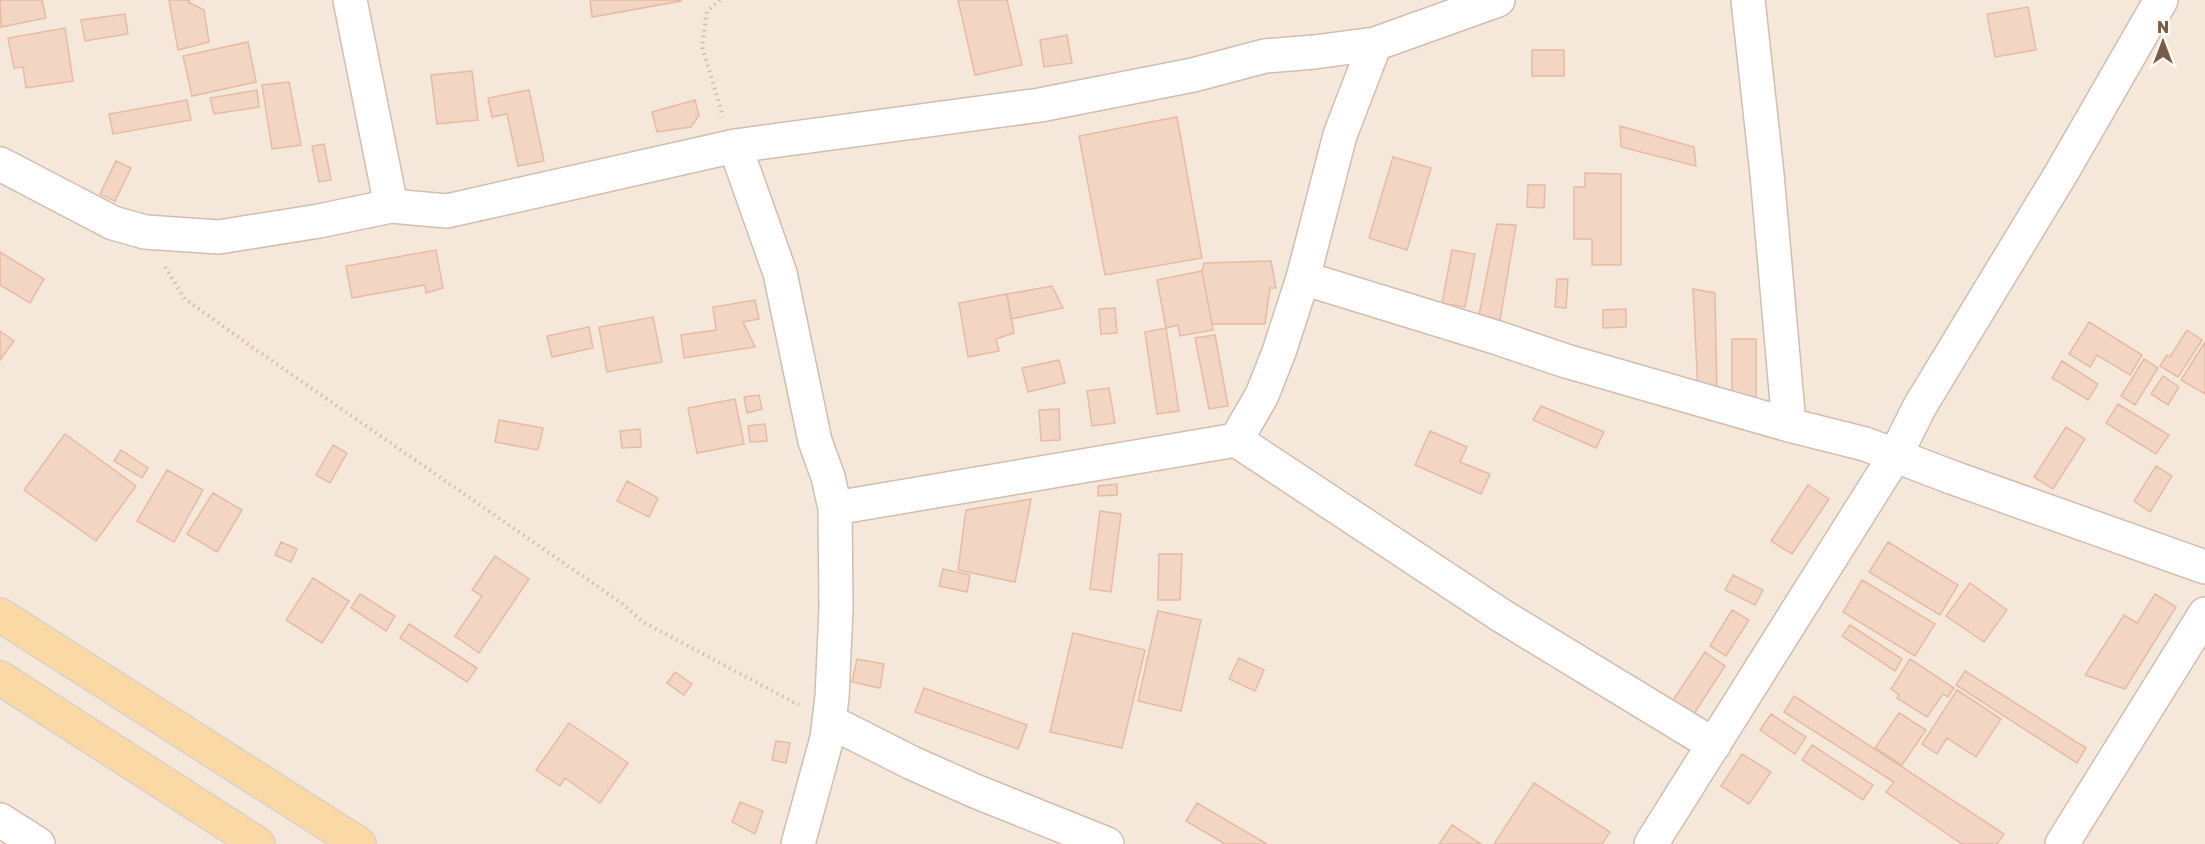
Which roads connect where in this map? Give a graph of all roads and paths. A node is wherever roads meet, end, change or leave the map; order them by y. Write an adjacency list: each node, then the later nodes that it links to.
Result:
1 (350, 0): 9 (street)
2 (720, 0): 7 (path)
3 (1498, 0): 6 (street)
4 (1748, 0): 12 (street)
5 (2161, 0): 14 (street)
6 (1375, 44): 7 (street); 11 (street)
7 (735, 146): 9 (street); 15 (street)
8 (0, 164): 10 (street)
9 (391, 206): 10 (street)
10 (145, 232): 20 (path)
11 (1303, 278): 12 (street); 13 (street)
12 (1789, 425): 14 (street)
13 (1236, 440): 15 (street); 21 (street)
14 (1896, 454): 16 (street); 21 (street)
15 (835, 508): 20 (street)
16 (2205, 567)
17 (2205, 614): 29 (street)
18 (0, 615): 25 (main road)
19 (0, 678): 24 (main road)
20 (829, 721): 26 (street); 27 (street)
21 (1714, 745): 28 (street)
22 (0, 820): 23 (street)
23 (38, 844)
24 (258, 844)
25 (359, 844)
26 (798, 844)
27 (1107, 844)
28 (1652, 844)
29 (2062, 844)

